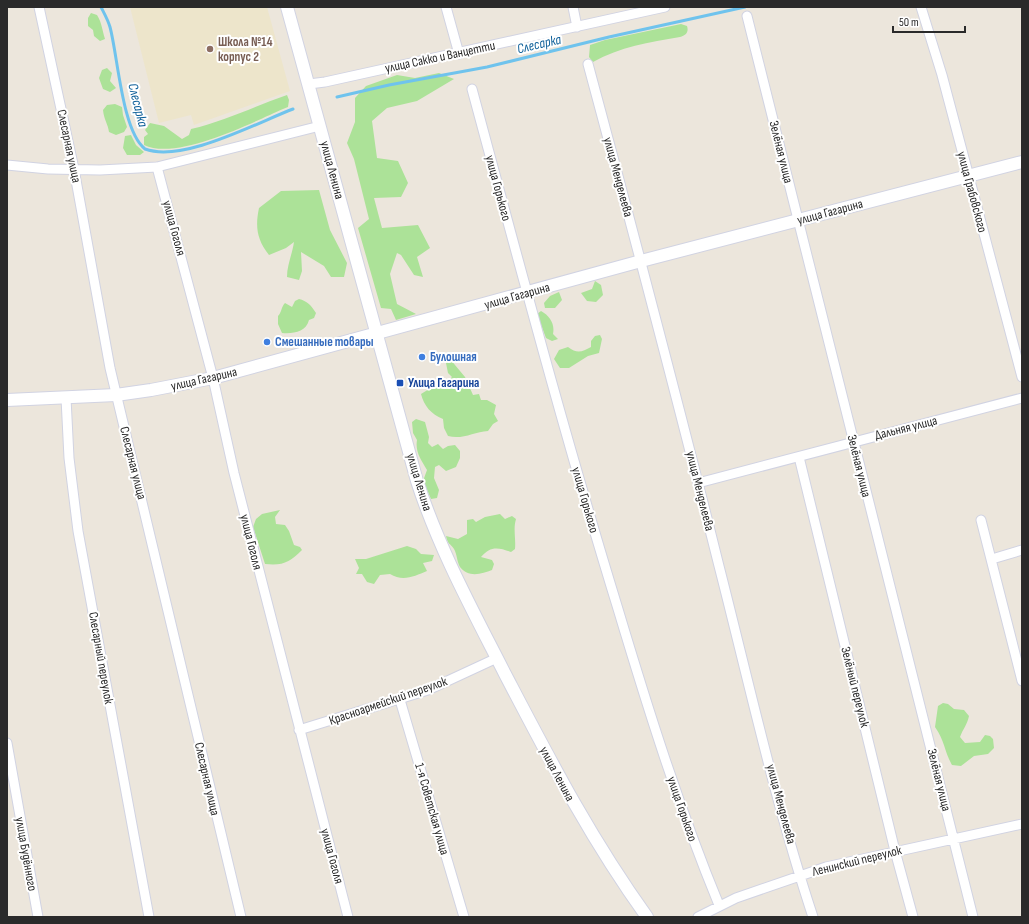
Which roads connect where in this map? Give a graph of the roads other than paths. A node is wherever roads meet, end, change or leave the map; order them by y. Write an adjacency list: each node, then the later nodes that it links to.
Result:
1 (39, 7): 17 (street, Слесарная улица)
2 (287, 7): 11 (main road, улица Ленина)
3 (446, 7): 9 (street)
4 (573, 7): 8 (street)
5 (665, 7): 8 (street, улица Сакко и Ванцетти)
6 (921, 7): 18 (street, улица Грабовского)
7 (747, 16): 19 (street, Зелёная улица)
8 (577, 26): 9 (street, улица Сакко и Ванцетти)
9 (459, 54): 11 (street, улица Сакко и Ванцетти)
10 (588, 64): 20 (street, улица Менделеева)
11 (309, 84): 13 (main road, улица Ленина)
12 (472, 89): 21 (street, улица Горького)
13 (320, 126): 16 (street); 22 (main road, улица Ленина)
14 (1022, 162): 18 (main road, улица Гагарина)
15 (7, 165): 17 (street)
16 (157, 167): 17 (street); 24 (street, улица Гоголя)
17 (74, 169): 25 (street, Слесарная улица)
18 (968, 176): 19 (main road, улица Гагарина); 23 (street, улица Грабовского)
19 (797, 220): 20 (main road, улица Гагарина); 29 (street, Зелёная улица)
20 (641, 261): 21 (main road, улица Гагарина); 31 (street, улица Менделеева)
21 (527, 293): 22 (main road, улица Гагарина); 44 (street, улица Горького)
22 (378, 335): 24 (main road, улица Гагарина); 35 (main road, улица Ленина)
23 (1022, 377)
24 (213, 378): 25 (main road, улица Гагарина); 38 (street, улица Гоголя)
25 (116, 395): 26 (main road, улица Гагарина); 47 (street, Слесарная улица)
26 (66, 398): 28 (main road, улица Гагарина); 46 (street, Слесарный переулок)
27 (1022, 398): 29 (street, Дальняя улица)
28 (7, 400)
29 (853, 442): 30 (street, Дальняя улица); 41 (street, Зелёная улица)
30 (799, 457): 31 (street, Дальняя улица); 42 (street, Зелёный переулок)
31 (698, 483): 43 (street, улица Менделеева)
32 (981, 520): 34 (street)
33 (1022, 550): 34 (street)
34 (992, 559): 36 (street)
35 (497, 658): 37 (street, Красноармейский переулок); 50 (main road, улица Ленина)
36 (1022, 681)
37 (400, 700): 38 (street, Красноармейский переулок); 49 (street, 1-я Советская улица)
38 (299, 730): 48 (street, улица Гоголя)
39 (7, 743): 45 (street, улица Будённого)
40 (1022, 824): 41 (street, Ленинский переулок)
41 (954, 839): 42 (street, Ленинский переулок); 54 (street, Зелёная улица)
42 (895, 851): 43 (street, Ленинский переулок); 53 (street, Зелёный переулок)
43 (800, 876): 44 (street, Ленинский переулок); 52 (street, улица Менделеева)
44 (719, 905): 51 (street, Ленинский переулок)
45 (38, 917)
46 (149, 917)
47 (241, 917)
48 (348, 917)
49 (464, 917)
50 (647, 917)
51 (698, 917)
52 (813, 917)
53 (913, 917)
54 (973, 917)

